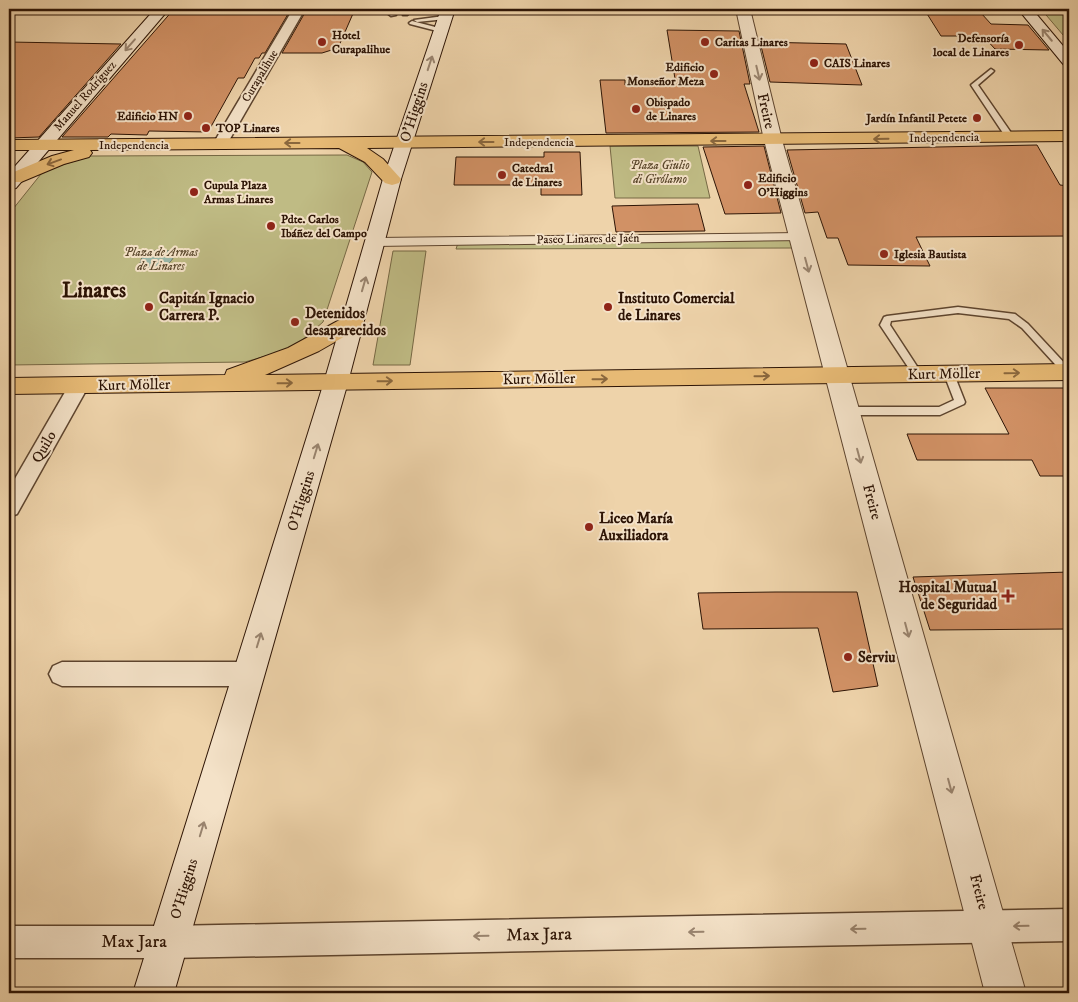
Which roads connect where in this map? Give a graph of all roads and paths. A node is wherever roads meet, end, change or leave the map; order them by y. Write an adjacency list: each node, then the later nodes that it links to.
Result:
1 (162, 9): 19 (main road, Manuel Rodríguez, one-way to 19)
2 (299, 9): 17 (street, Curapalihue)
3 (385, 9): 7 (lane)
4 (411, 9): 8 (lane)
5 (743, 9): 14 (main road, Freire, one-way to 14)
6 (1025, 9): 10 (main road, one-way to 6)
7 (393, 14)
8 (404, 14)
9 (444, 19): 9 (lane); 15 (main road, O'Higgins, one-way to 9)
10 (1069, 62)
11 (992, 71): 13 (lane)
12 (1069, 136): 13 (main road, Independencia)
13 (1010, 137): 14 (main road, Independencia, one-way to 14)
14 (773, 140): 15 (main road, Independencia, one-way to 15); 23 (main road, Freire)
15 (404, 142): 16 (main road, Independencia); 21 (main road, O'Higgins)
16 (340, 143): 17 (main road, Independencia, one-way to 17); 21 (main road)
17 (220, 144): 20 (main road, Independencia)
18 (9, 145): 19 (main road, Independencia)
19 (43, 145): 20 (main road, Independencia); 22 (main road, Manuel Rodríguez)
20 (118, 145): 22 (main road, one-way to 22)
21 (392, 178): 24 (main road, O'Higgins)
22 (11, 181)
23 (799, 237): 24 (street, Paseo Linares de Jaén); 29 (main road, Freire, one-way to 29)
24 (376, 242): 25 (main road, O'Higgins, one-way to 24)
25 (353, 322): 30 (main road, O'Higgins); 31 (main road)
26 (1068, 372): 27 (lane); 28 (main road, Kurt Möller, one-way to 26)
27 (917, 374): 28 (main road, Kurt Möller); 29 (main road, Kurt Möller)
28 (949, 374): 34 (lane)
29 (837, 375): 30 (main road, Kurt Möller, one-way to 29); 34 (main road, Freire)
30 (336, 382): 31 (main road, Kurt Möller, one-way to 30); 37 (main road, O'Higgins, one-way to 30)
31 (211, 384): 32 (main road, Kurt Möller)
32 (79, 385): 33 (main road, Kurt Möller); 35 (street, Quilo)
33 (9, 386)
34 (847, 411): 39 (main road, Freire, one-way to 39)
35 (9, 508)
36 (62, 674): 37 (street)
37 (249, 674): 41 (main road, O'Higgins, one-way to 37)
38 (1069, 925): 39 (street, Max Jara, one-way to 39)
39 (988, 926): 41 (street, Max Jara, one-way to 41); 43 (main road, Freire)
40 (9, 942): 41 (street, Max Jara)
41 (168, 942): 42 (main road, O'Higgins)
42 (153, 993)
43 (1006, 993)

